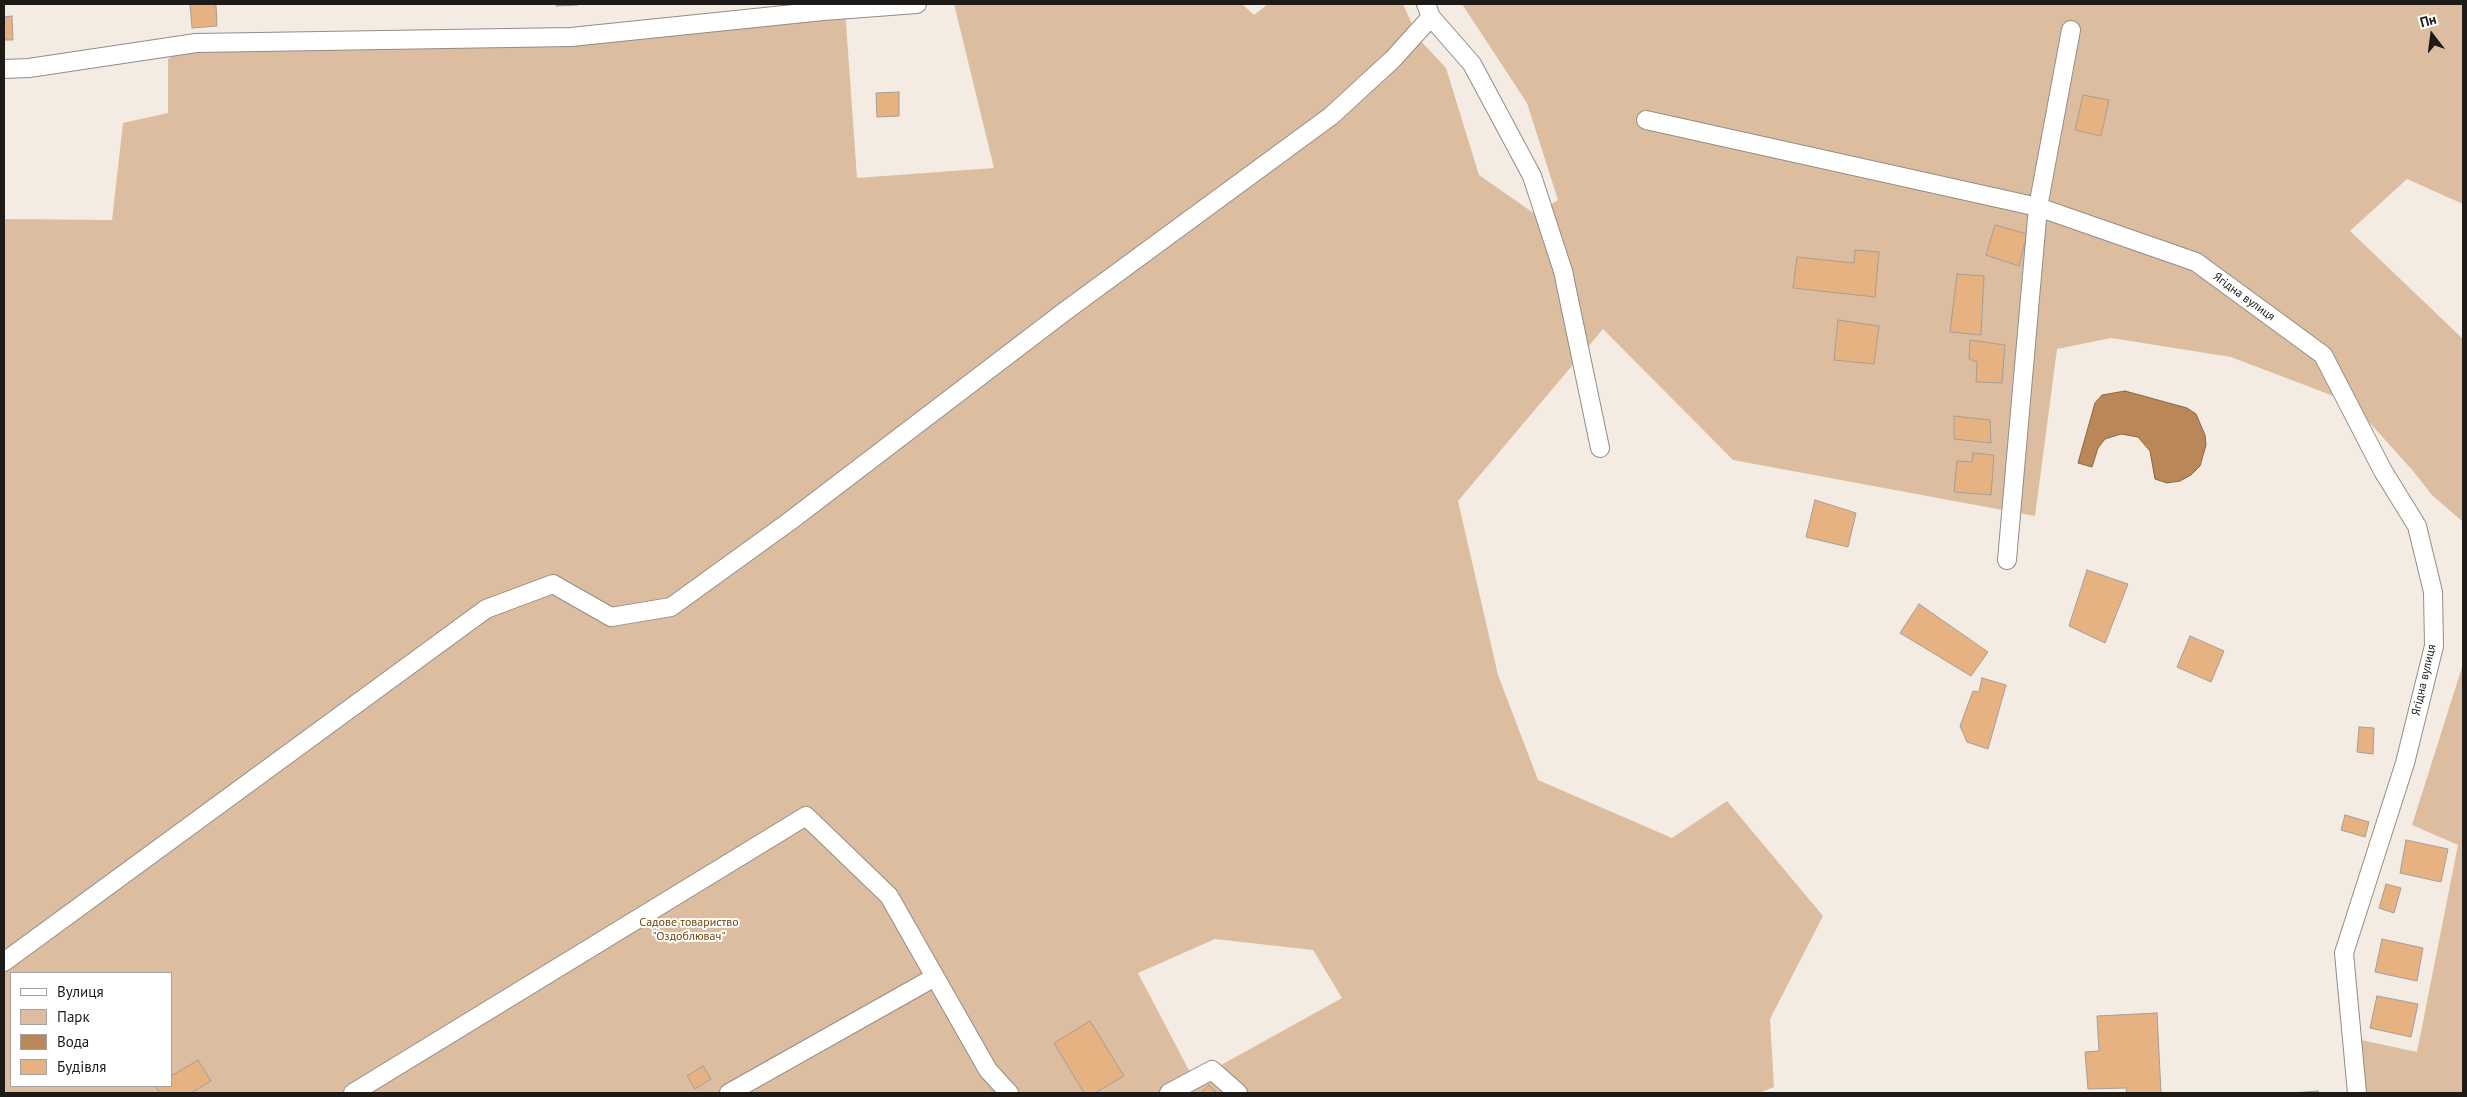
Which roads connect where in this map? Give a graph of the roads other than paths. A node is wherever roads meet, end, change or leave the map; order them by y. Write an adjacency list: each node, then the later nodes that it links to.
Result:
1 (917, 4): 4 (street)
2 (1428, 11): 7 (street); 9 (street)
3 (2070, 30): 6 (street)
4 (4, 69)
5 (1646, 120): 6 (street, Ягідна вулиця)
6 (2038, 207): 8 (street); 16 (street, Ягідна вулиця)
7 (1600, 448)
8 (2007, 560)
9 (4, 962)
10 (935, 977): 11 (street); 12 (street); 13 (street)
11 (353, 1093)
12 (729, 1093)
13 (1009, 1093)
14 (1169, 1093): 15 (street)
15 (1238, 1093)
16 (2357, 1093)

